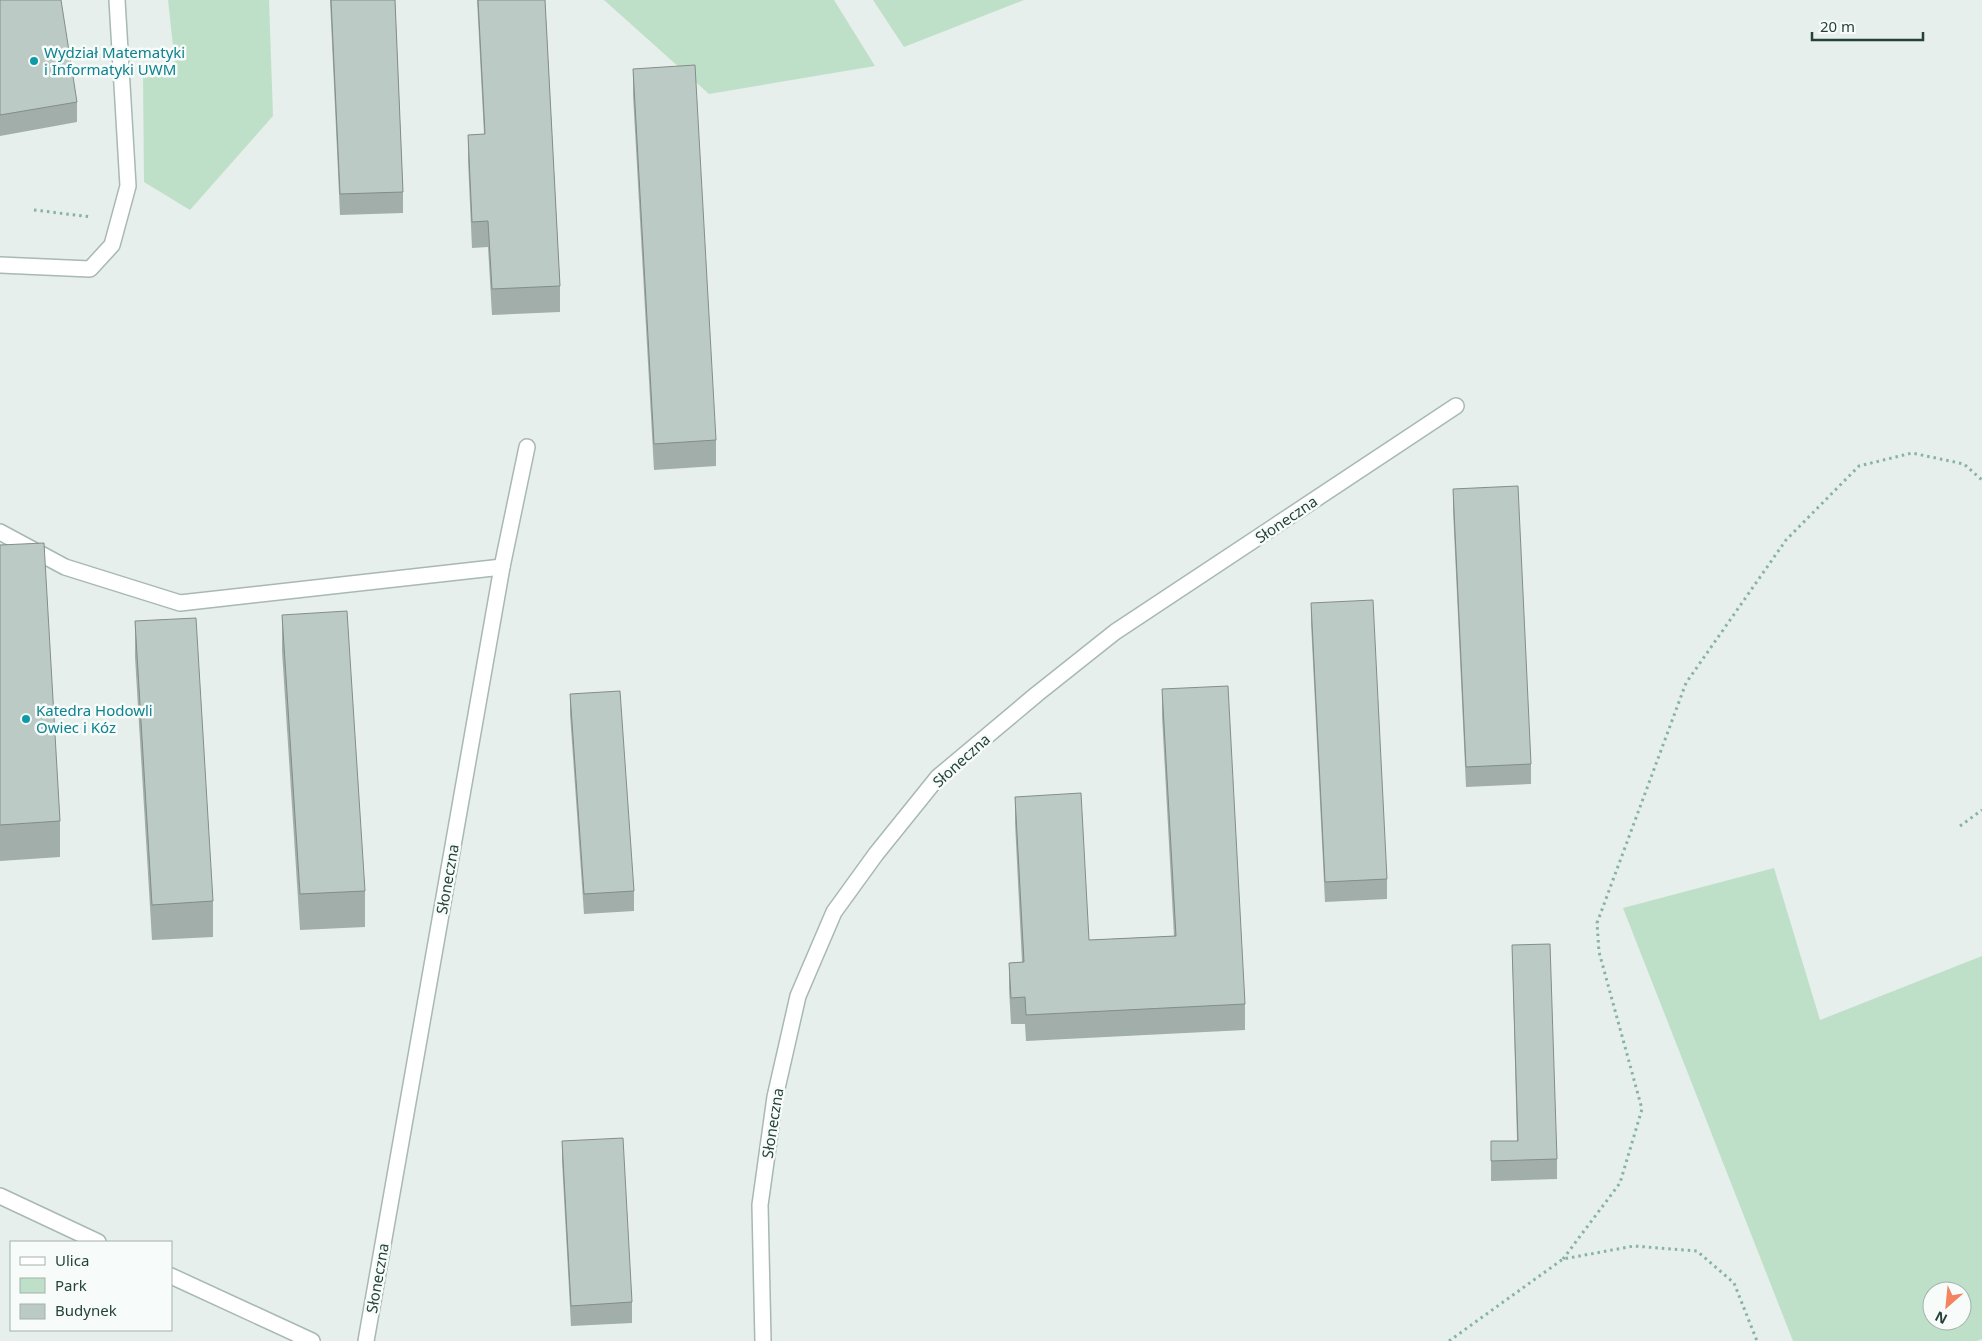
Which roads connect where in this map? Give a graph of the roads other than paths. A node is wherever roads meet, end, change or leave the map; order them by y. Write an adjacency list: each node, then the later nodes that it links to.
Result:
1 (117, 0): 2 (street)
2 (0, 265)
3 (1456, 406): 12 (street, Słoneczna)
4 (527, 447): 6 (street, Słoneczna)
5 (0, 532): 6 (street)
6 (502, 566): 11 (street, Słoneczna)
7 (0, 1196): 8 (street)
8 (96, 1241)
9 (172, 1276): 10 (street)
10 (312, 1341)
11 (366, 1341)
12 (763, 1341)

